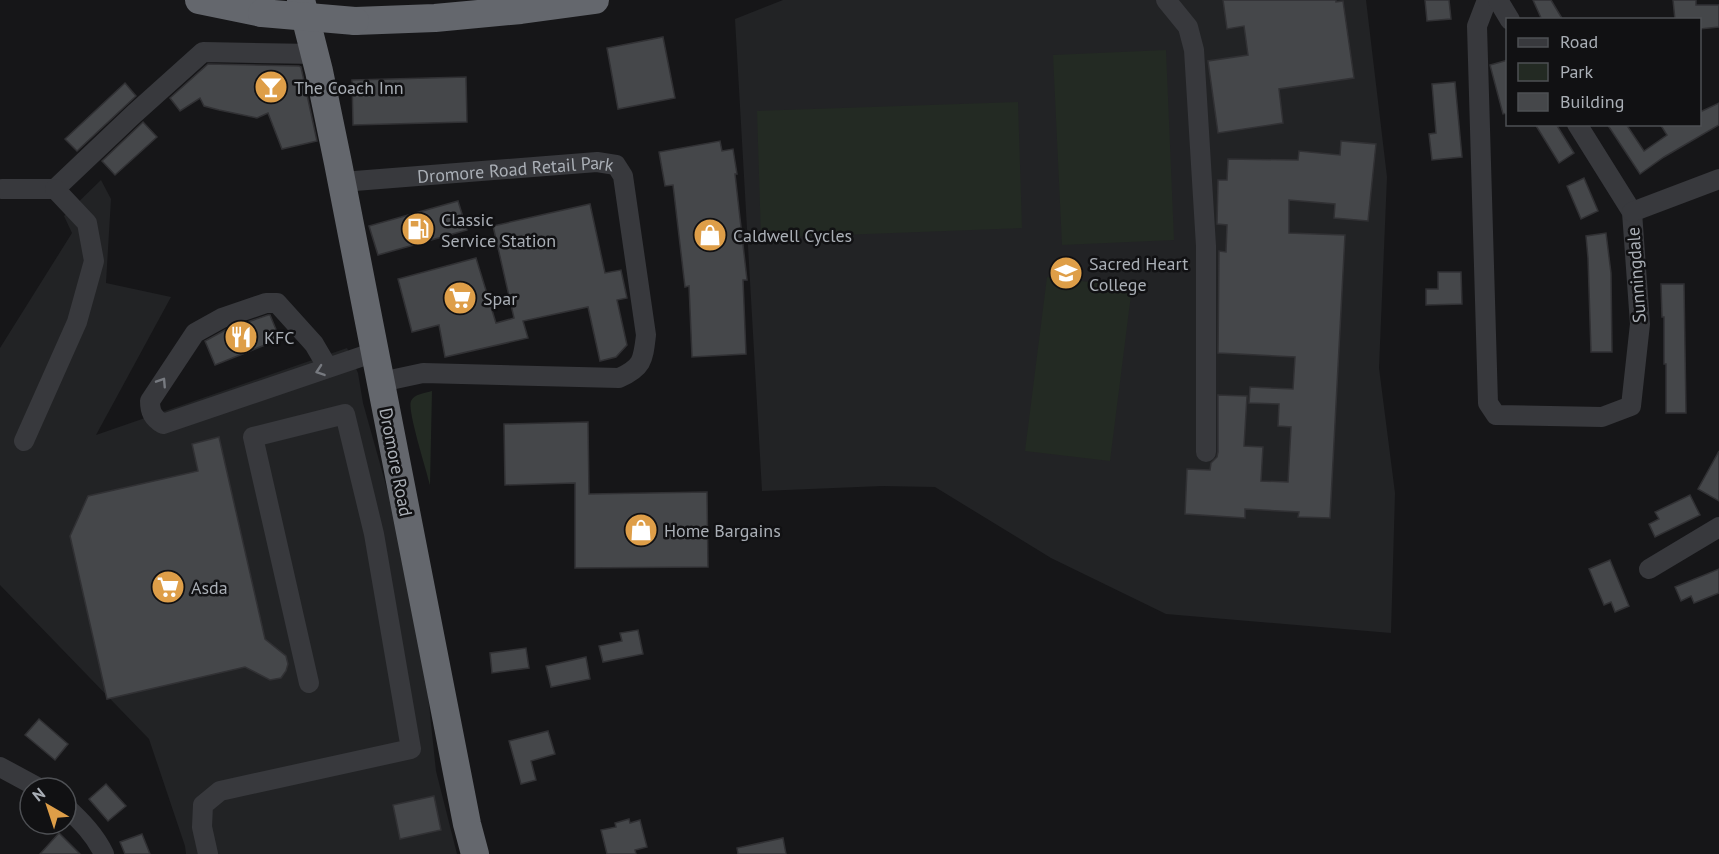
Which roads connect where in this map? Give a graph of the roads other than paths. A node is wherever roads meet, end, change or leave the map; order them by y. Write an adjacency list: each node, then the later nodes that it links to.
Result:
1 (199, 0): 3 (highway, bridge)
2 (301, 0): 8 (highway, Dromore Road)
3 (595, 0)
4 (1166, 0): 19 (street)
5 (1487, 0): 14 (street, Sunningdale)
6 (1498, 0): 7 (street)
7 (1509, 18)
8 (317, 62): 11 (highway, Dromore Road); 12 (street)
9 (1577, 126): 14 (street, Sunningdale)
10 (1719, 179): 14 (street)
11 (342, 182): 15 (highway, Dromore Road); 17 (street, Dromore Road Retail Park)
12 (55, 189): 13 (street); 18 (street)
13 (1, 190)
14 (1632, 212)
15 (375, 352): 16 (street); 17 (highway, Dromore Road)
16 (328, 368): 16 (street, one-way to 16)
17 (381, 382): 26 (highway, Dromore Road)
18 (24, 441)
19 (1206, 452)
20 (1719, 527): 21 (street)
21 (1649, 569)
22 (309, 683): 28 (street)
23 (0, 766): 24 (street)
24 (18, 776)
25 (78, 819): 27 (street)
26 (471, 853)
27 (104, 854)
28 (208, 854)

